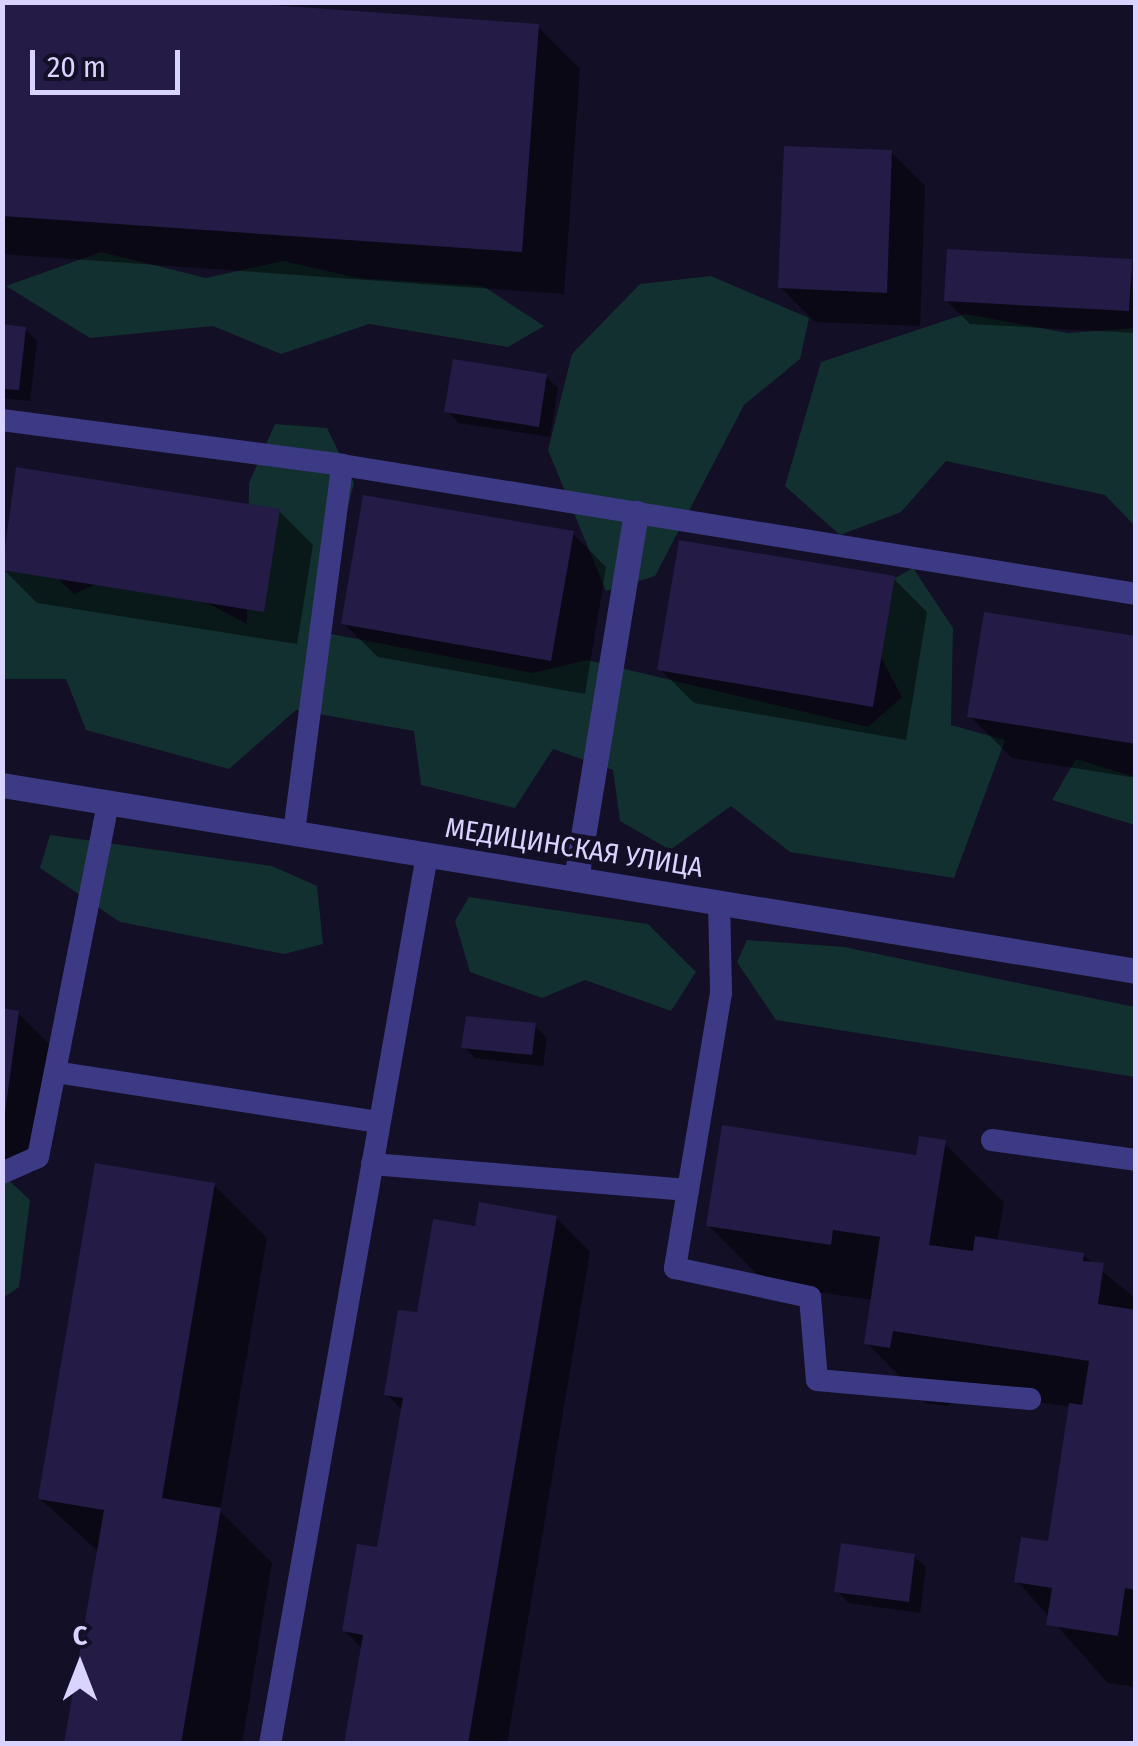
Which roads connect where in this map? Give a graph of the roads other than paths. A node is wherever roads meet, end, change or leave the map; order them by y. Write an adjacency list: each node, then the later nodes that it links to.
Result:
1 (2, 420): 2 (lane)
2 (342, 465): 3 (lane); 7 (lane)
3 (636, 513): 4 (lane); 9 (street)
4 (1136, 594)
5 (2, 786): 6 (street, МЕДИЦИНСКАЯ УЛИЦА)
6 (108, 803): 7 (street, МЕДИЦИНСКАЯ УЛИЦА); 12 (lane)
7 (294, 832): 8 (street, МЕДИЦИНСКАЯ УЛИЦА)
8 (427, 855): 9 (street, МЕДИЦИНСКАЯ УЛИЦА); 13 (lane)
9 (576, 879): 10 (street, МЕДИЦИНСКАЯ УЛИЦА)
10 (719, 902): 11 (street, МЕДИЦИНСКАЯ УЛИЦА); 18 (lane)
11 (1136, 970)
12 (54, 1072): 13 (lane); 17 (lane)
13 (379, 1122): 16 (lane)
14 (992, 1140): 15 (lane)
15 (1136, 1160)
16 (372, 1164): 18 (lane); 20 (lane)
17 (2, 1173)
18 (688, 1190): 19 (lane)
19 (1030, 1399)
20 (270, 1744)

